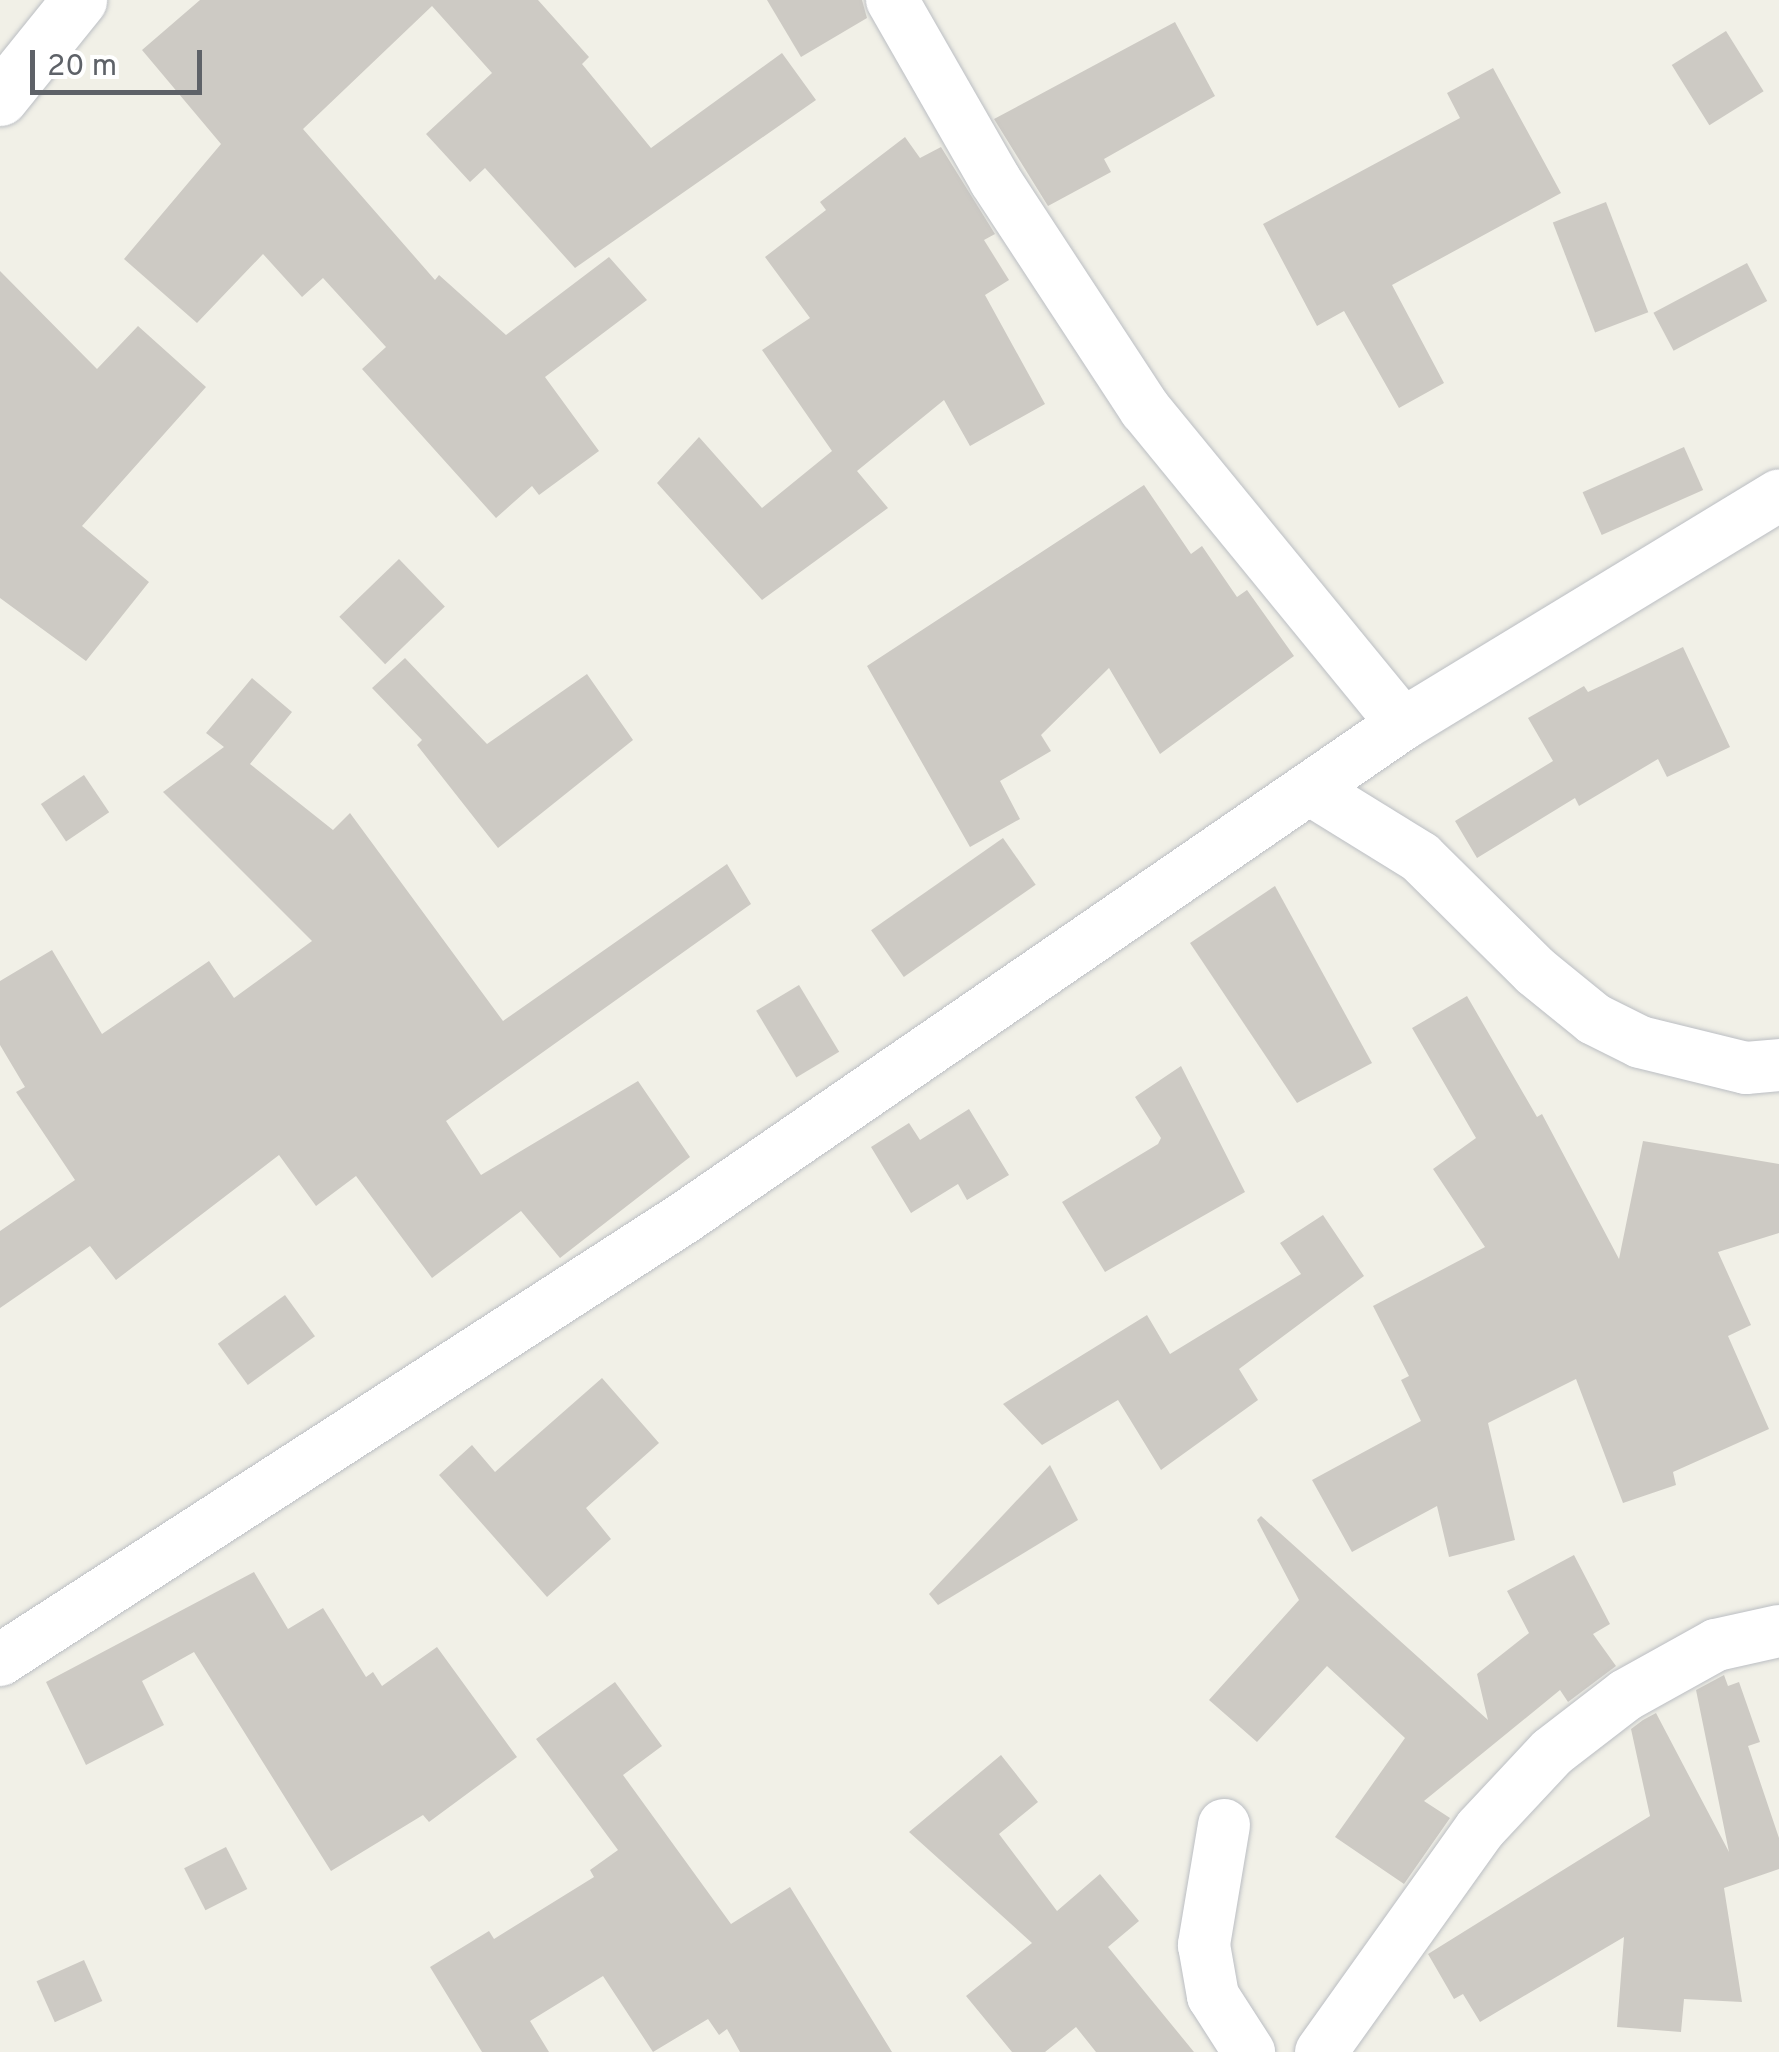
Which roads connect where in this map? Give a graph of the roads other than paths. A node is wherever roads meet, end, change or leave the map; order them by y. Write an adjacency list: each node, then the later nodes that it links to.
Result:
1 (79, 0): 3 (street)
2 (892, 0): 5 (street)
3 (0, 98)
4 (1779, 495): 5 (street)
5 (1403, 724): 6 (street)
6 (1312, 791): 7 (street); 9 (street)
7 (1779, 1065)
8 (1779, 1631): 12 (street)
9 (0, 1660)
10 (1224, 1825): 11 (street)
11 (1249, 2052)
12 (1321, 2052)

